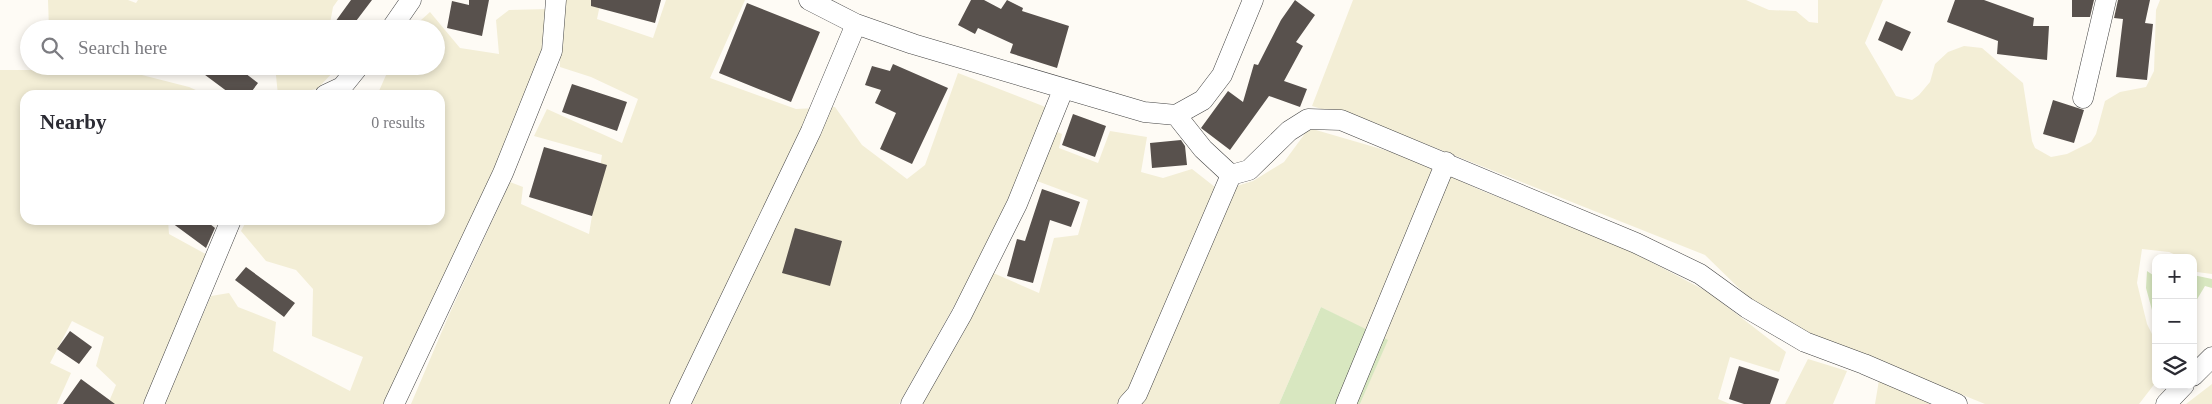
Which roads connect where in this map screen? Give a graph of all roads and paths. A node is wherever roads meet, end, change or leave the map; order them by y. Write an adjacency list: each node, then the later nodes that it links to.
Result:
1 (411, 0): 6 (street)
2 (556, 0): 20 (street)
3 (809, 0): 7 (street)
4 (1253, 0): 12 (street)
5 (2106, 0): 11 (street)
6 (397, 20)
7 (856, 24): 10 (street); 21 (street)
8 (352, 75): 9 (street)
9 (336, 90)
10 (1063, 90): 12 (street); 22 (street)
11 (2083, 98)
12 (1176, 115): 14 (street)
13 (1446, 162): 14 (street); 24 (street); 25 (street)
14 (1231, 175): 23 (street)
15 (229, 225): 19 (street)
16 (2212, 357): 17 (street)
17 (2197, 372)
18 (2180, 389): 26 (street)
19 (154, 404)
20 (394, 404)
21 (680, 404)
22 (911, 404)
23 (1128, 404)
24 (1346, 404)
25 (1958, 404)
26 (2166, 404)

